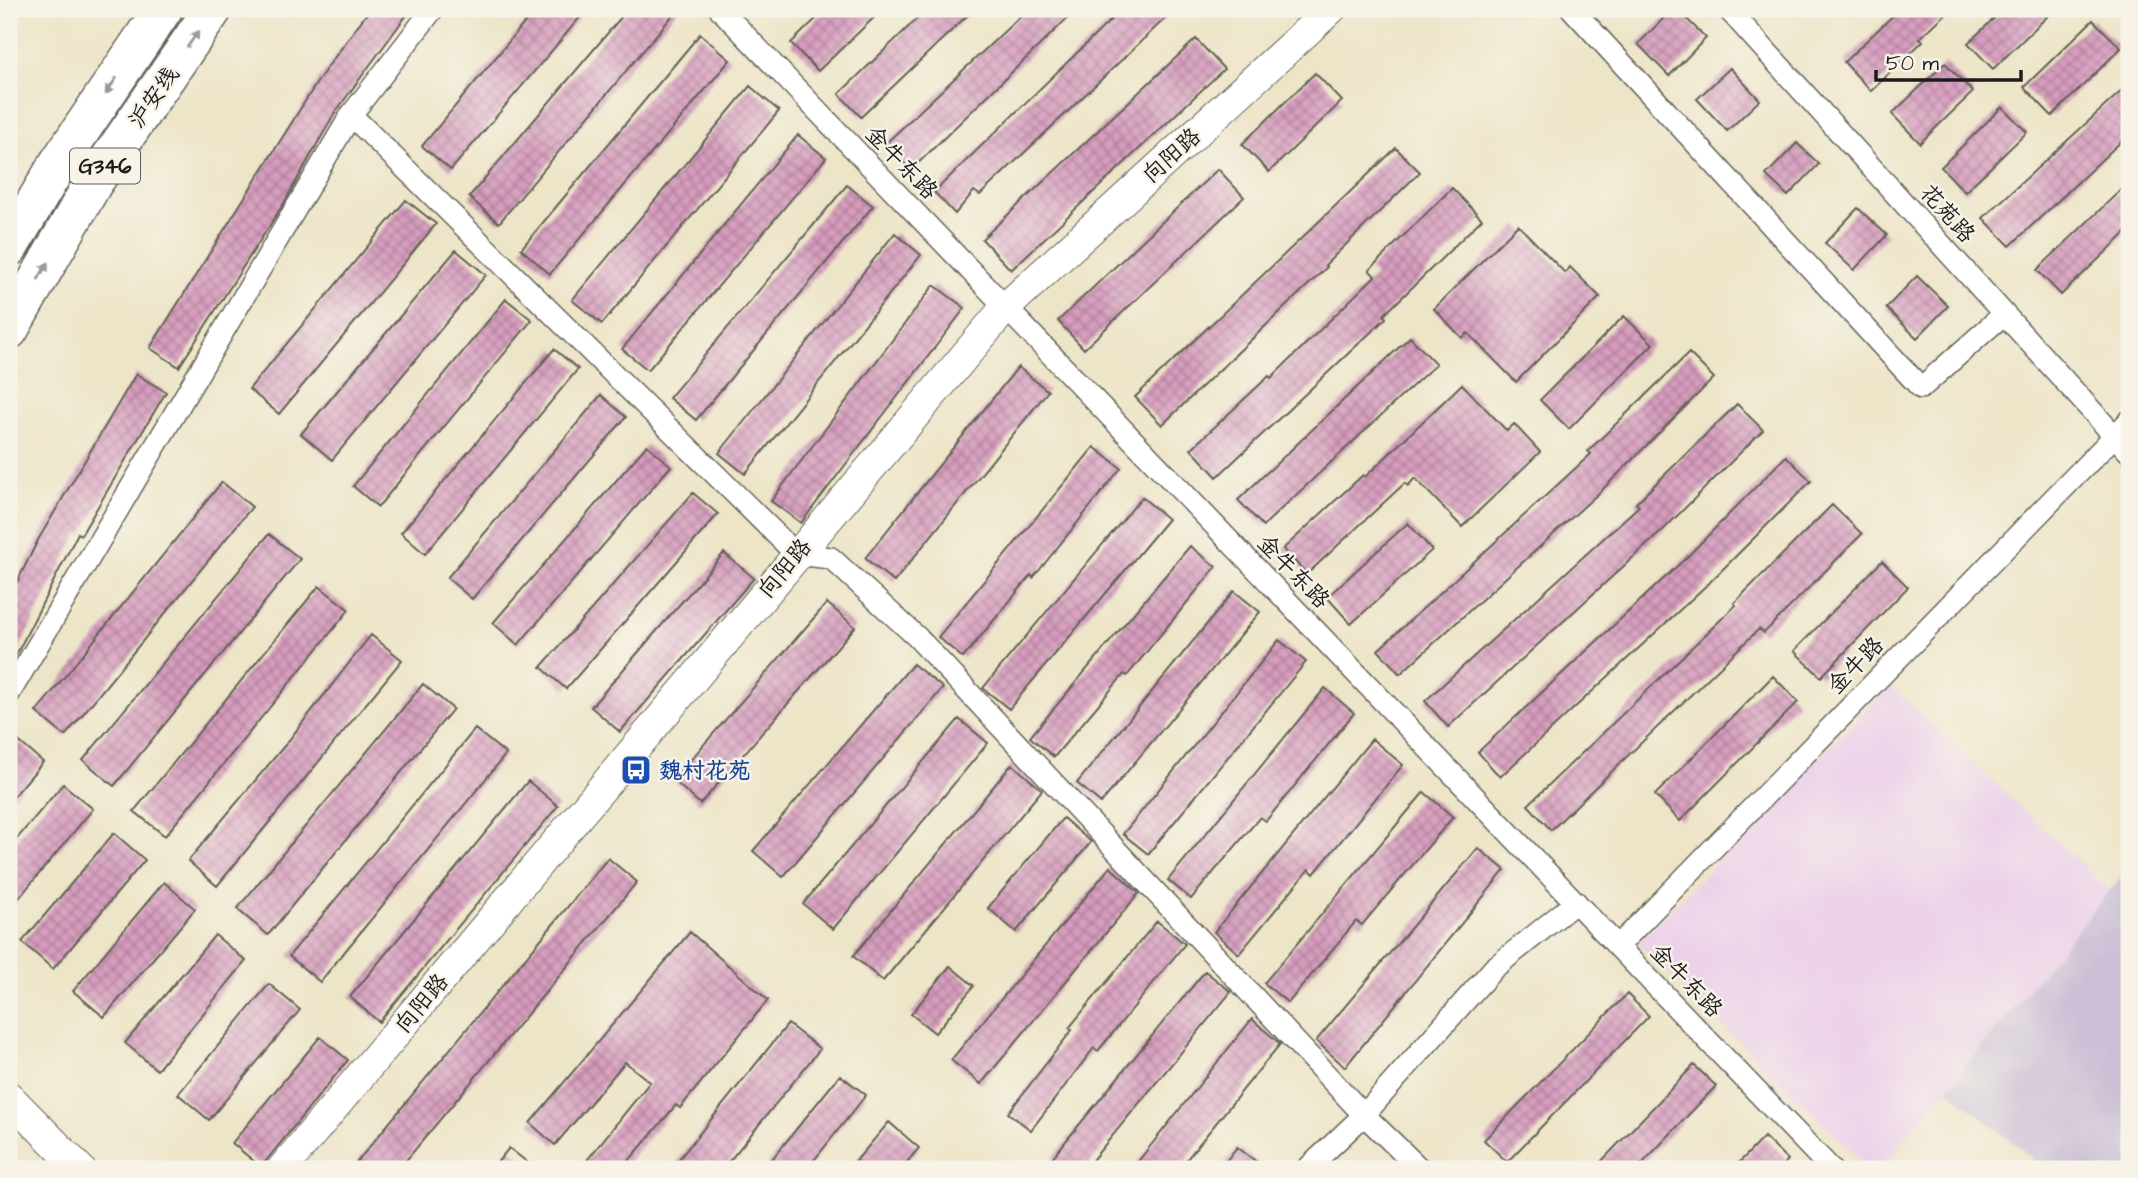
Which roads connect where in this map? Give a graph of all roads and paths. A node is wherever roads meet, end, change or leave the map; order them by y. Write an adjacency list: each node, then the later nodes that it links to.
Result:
1 (163, 9): 9 (highway, 沪安线 / G346, one-way to 9)
2 (213, 9): 12 (highway, 沪安线 / G346, one-way to 2)
3 (433, 9): 8 (street)
4 (720, 9): 10 (street, 金牛东路)
5 (1331, 9): 10 (street, 向阳路)
6 (1572, 9): 11 (street)
7 (1727, 9): 11 (street, 花苑路)
8 (351, 115): 15 (street); 16 (street)
9 (9, 247)
10 (1005, 308): 15 (street, 向阳路); 17 (street, 金牛东路)
11 (2004, 314): 13 (street, 花苑路)
12 (9, 330)
13 (2122, 428): 14 (street, 花苑路); 18 (street, 金牛路)
14 (2129, 452)
15 (796, 554): 20 (street); 24 (street, 向阳路)
16 (9, 694)
17 (1576, 902): 18 (street, 金牛东路); 20 (street)
18 (1618, 946): 27 (street, 金牛东路)
19 (9, 1097): 23 (street)
20 (1364, 1115): 25 (street); 26 (street)
21 (9, 1125): 22 (street)
22 (53, 1169)
23 (80, 1169)
24 (282, 1169)
25 (1307, 1169)
26 (1420, 1169)
27 (1831, 1169)

